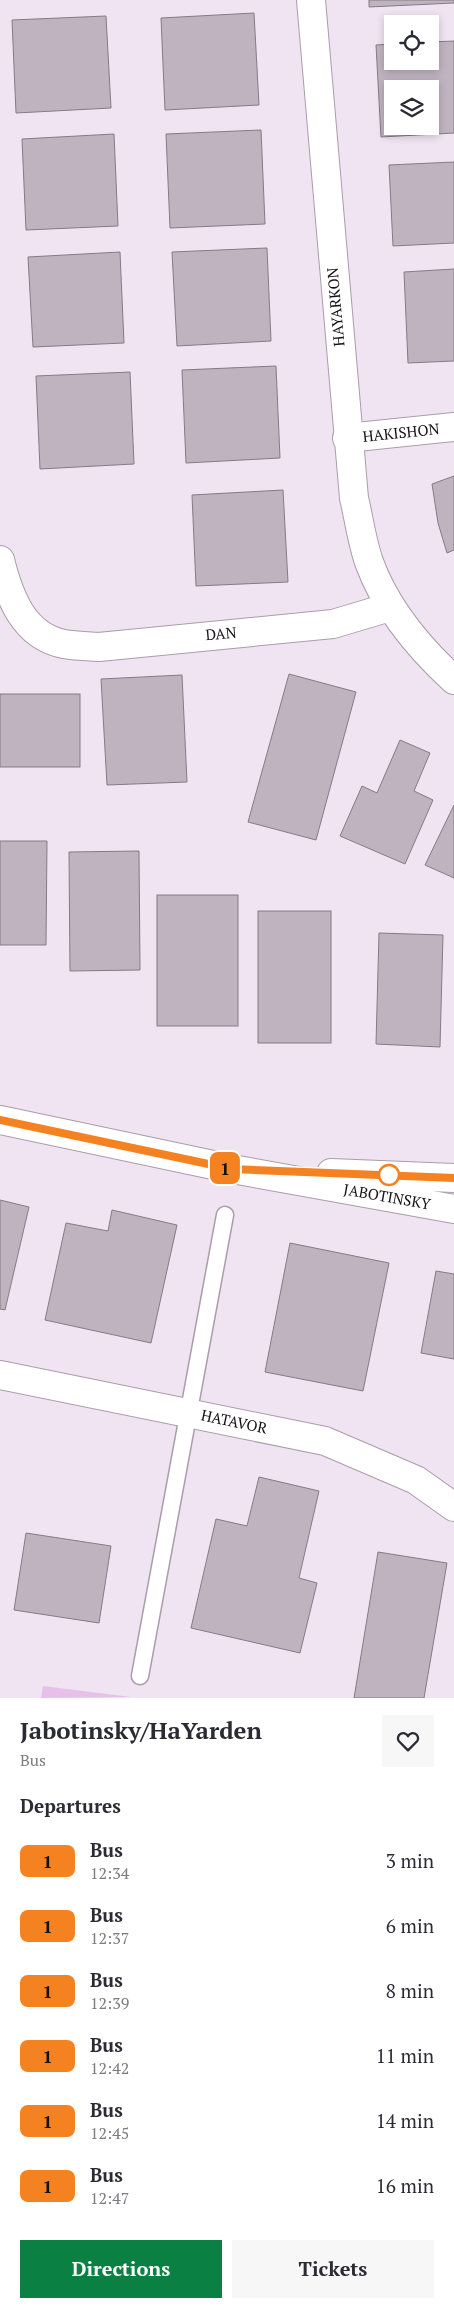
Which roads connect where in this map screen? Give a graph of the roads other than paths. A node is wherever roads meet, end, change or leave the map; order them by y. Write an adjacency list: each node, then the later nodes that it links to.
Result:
1 (311, 0): 3 (street, HAYARKON)
2 (454, 427): 3 (street, HAKISHON)
3 (347, 438): 5 (street, HAYARKON)
4 (0, 560): 5 (street, DAN)
5 (390, 607): 6 (street)
6 (454, 680)
7 (0, 1120): 8 (street, JABOTINSKY)
8 (232, 1169): 9 (street, JABOTINSKY); 10 (street, JABOTINSKY)
9 (454, 1178)
10 (454, 1210)
11 (225, 1215): 13 (lane)
12 (0, 1375): 13 (street, HATAVOR)
13 (188, 1413): 14 (street, HATAVOR); 15 (lane)
14 (454, 1507)
15 (140, 1676)

